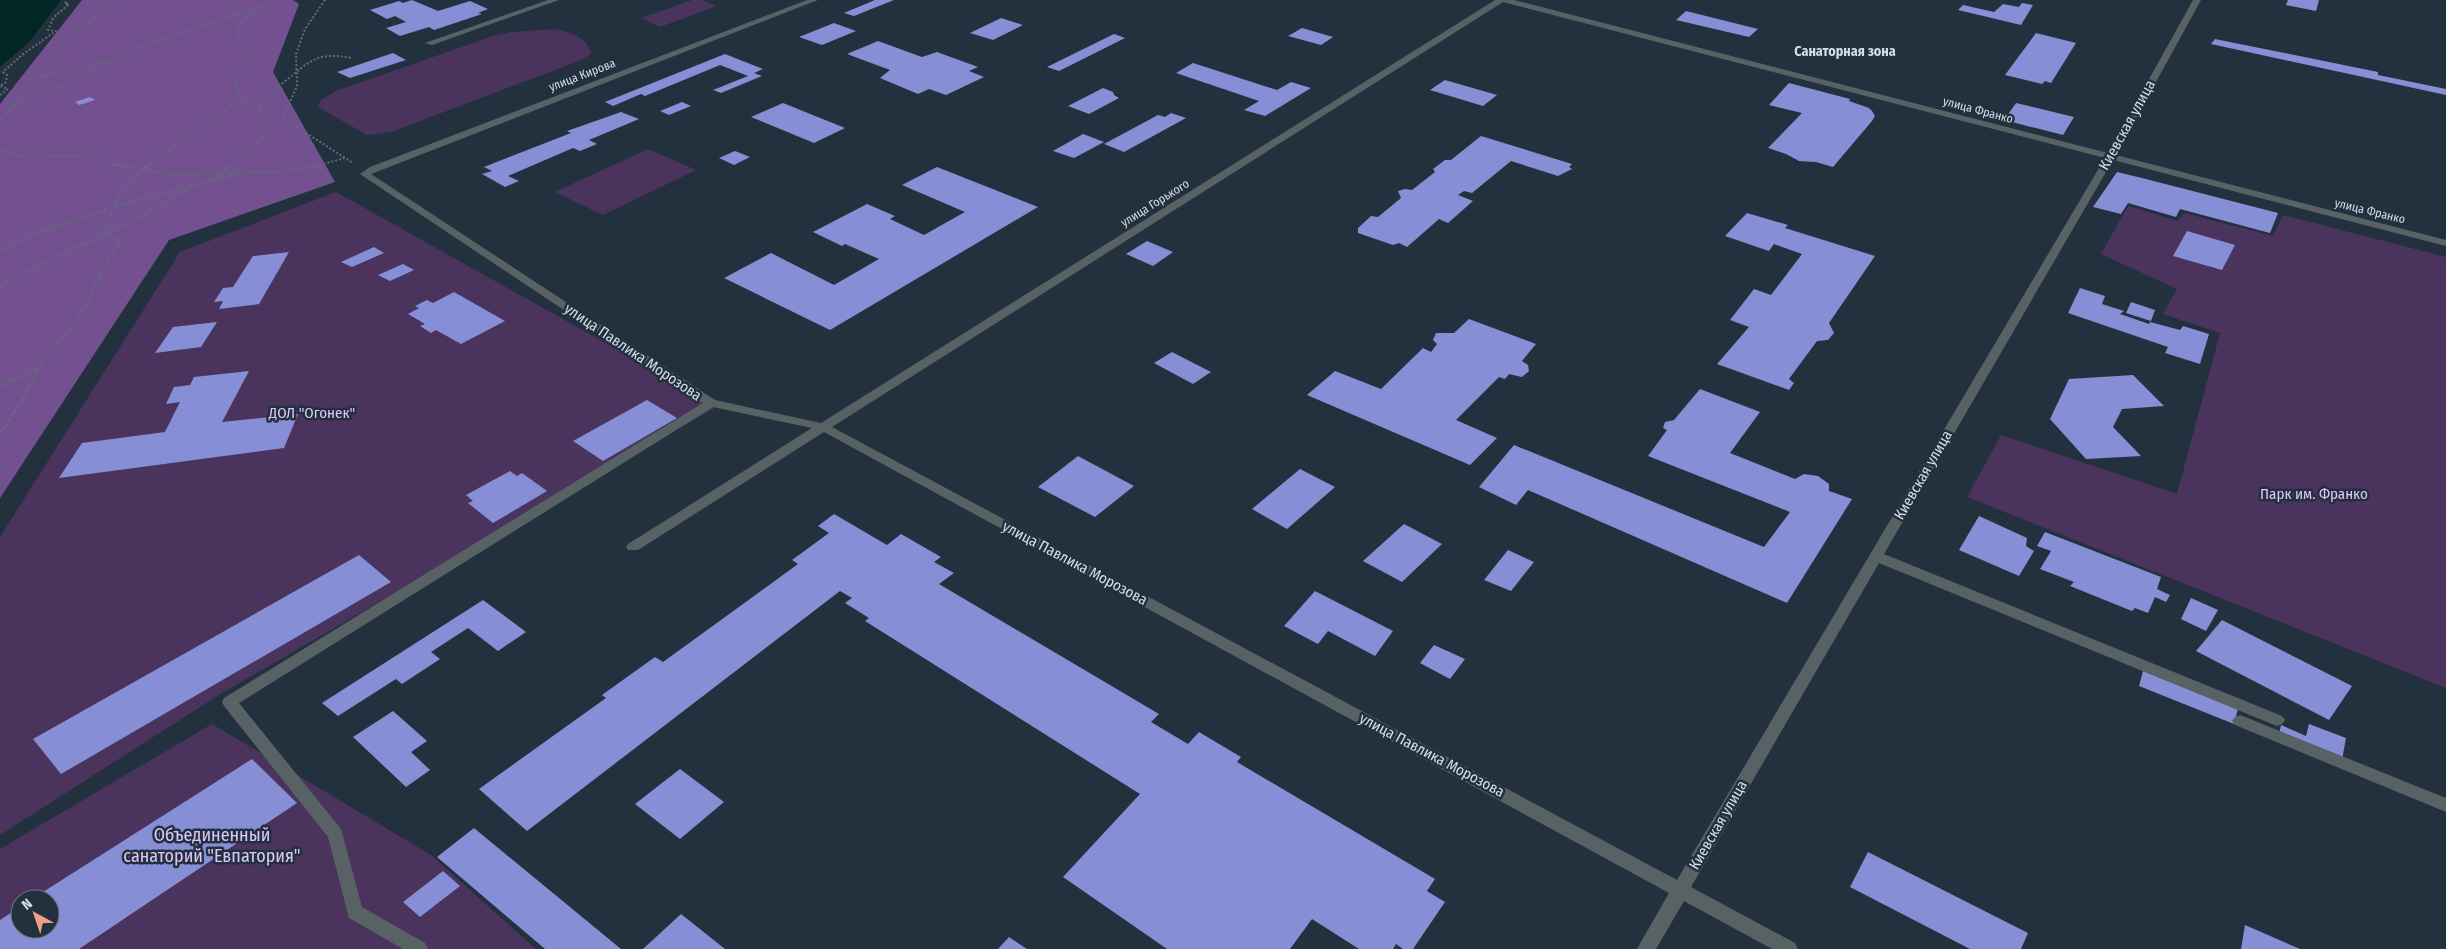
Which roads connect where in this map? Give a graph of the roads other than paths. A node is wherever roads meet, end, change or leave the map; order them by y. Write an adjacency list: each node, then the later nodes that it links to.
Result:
1 (555, 0): 6 (street)
2 (814, 0): 8 (street, улица Кирова)
3 (1500, 0): 11 (street, улица Горького)
4 (1504, 0): 7 (street, улица Франко)
5 (2197, 0): 7 (street, Киевская улица)
6 (429, 43)
7 (2110, 157): 9 (street, улица Франко); 13 (street, Киевская улица)
8 (368, 174): 10 (street, улица Павлика Морозова)
9 (2446, 243)
10 (710, 403): 11 (street, улица Павлика Морозова); 18 (street)
11 (823, 427): 12 (street, улица Горького); 17 (street, улица Павлика Морозова)
12 (633, 547)
13 (1876, 556): 14 (street); 17 (street, Киевская улица)
14 (2277, 720)
15 (2240, 721): 16 (street)
16 (2446, 805)
17 (1680, 889): 19 (street, Киевская улица); 20 (street, улица Павлика Морозова)
18 (419, 949)
19 (1646, 949)
20 (1789, 949)

